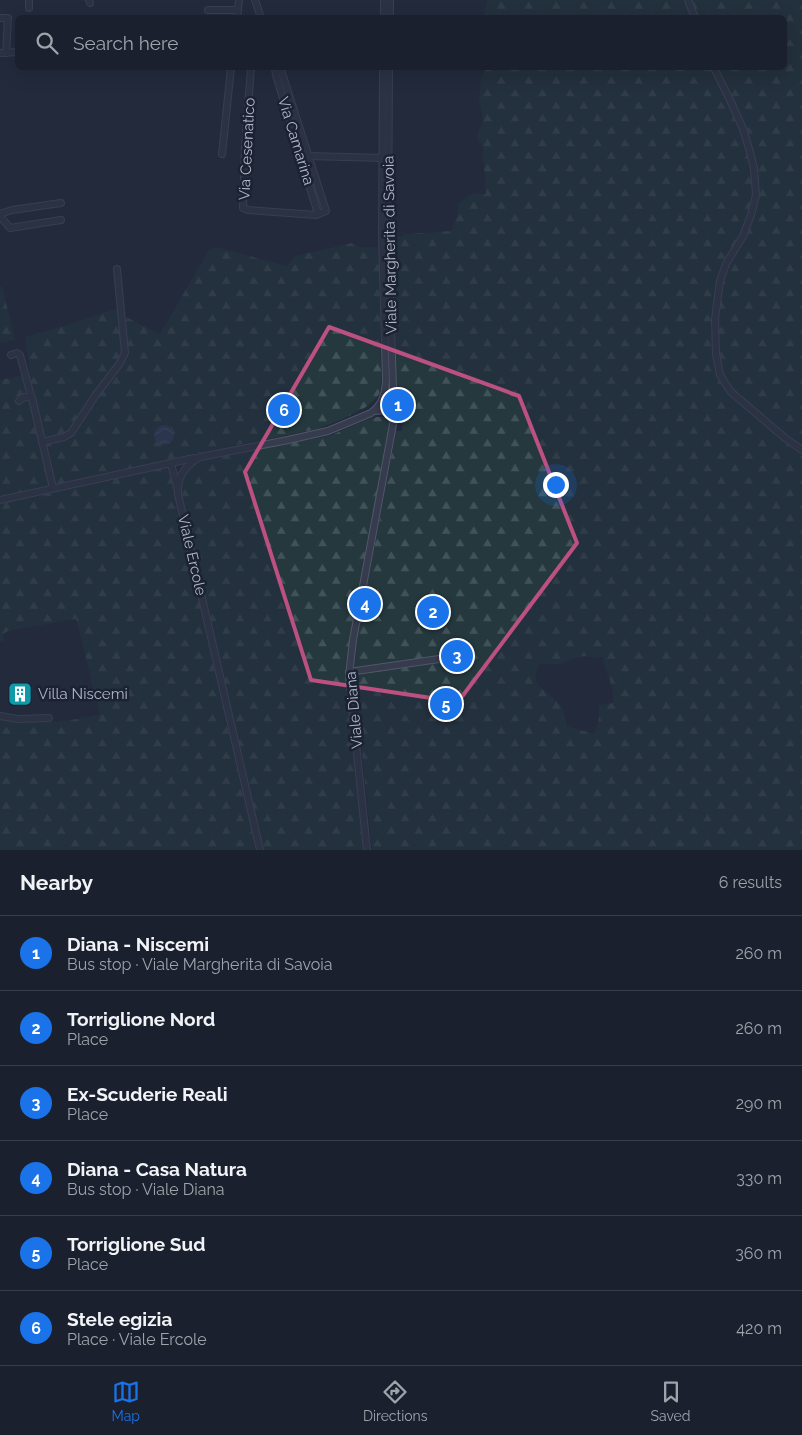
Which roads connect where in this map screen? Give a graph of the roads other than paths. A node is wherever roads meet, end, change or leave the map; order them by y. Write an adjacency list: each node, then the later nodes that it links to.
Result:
1 (29, 0): 7 (street)
2 (239, 0): 9 (street)
3 (255, 0): 10 (street)
4 (384, 0): 11 (street)
5 (390, 0): 12 (street)
6 (688, 0): 13 (street)
7 (29, 8)
8 (208, 10): 9 (street)
9 (237, 14)
10 (260, 15)
11 (384, 15)
12 (390, 15)
13 (694, 15)
14 (0, 18): 16 (street)
15 (0, 35): 16 (street)
16 (7, 39): 17 (street)
17 (3, 53)
18 (231, 70): 25 (street)
19 (251, 70): 30 (street, Via Cesenatico)
20 (276, 70): 26 (street, Via Camarina)
21 (280, 70): 26 (street, Via Camarina)
22 (383, 70): 27 (street, Viale Margherita di Savoia)
23 (389, 70): 38 (street, Viale Margherita di Savoia)
24 (715, 70): 40 (street)
25 (222, 154)
26 (305, 158): 27 (street); 29 (street, Via Camarina); 30 (street, Via Camarina)
27 (383, 158): 37 (street, Viale Margherita di Savoia)
28 (61, 203): 31 (street)
29 (326, 211): 30 (street, Via Cesenatico)
30 (318, 214)
31 (0, 215): 32 (street)
32 (61, 220)
33 (117, 269): 39 (street)
34 (11, 355): 35 (street)
35 (31, 396): 36 (street); 39 (street)
36 (19, 401)
37 (371, 413): 38 (street); 41 (street)
38 (393, 422): 47 (street, Viale Diana)
39 (42, 442): 43 (street)
40 (802, 450)
41 (200, 457): 42 (street); 44 (street, Viale Ercole)
42 (171, 463): 43 (street); 44 (street)
43 (53, 488): 45 (street)
44 (178, 494): 50 (street, Viale Ercole)
45 (0, 500)
46 (446, 658): 47 (street)
47 (349, 672): 51 (street, Viale Diana)
48 (0, 716): 49 (street)
49 (49, 718)
50 (260, 850)
51 (368, 850)

